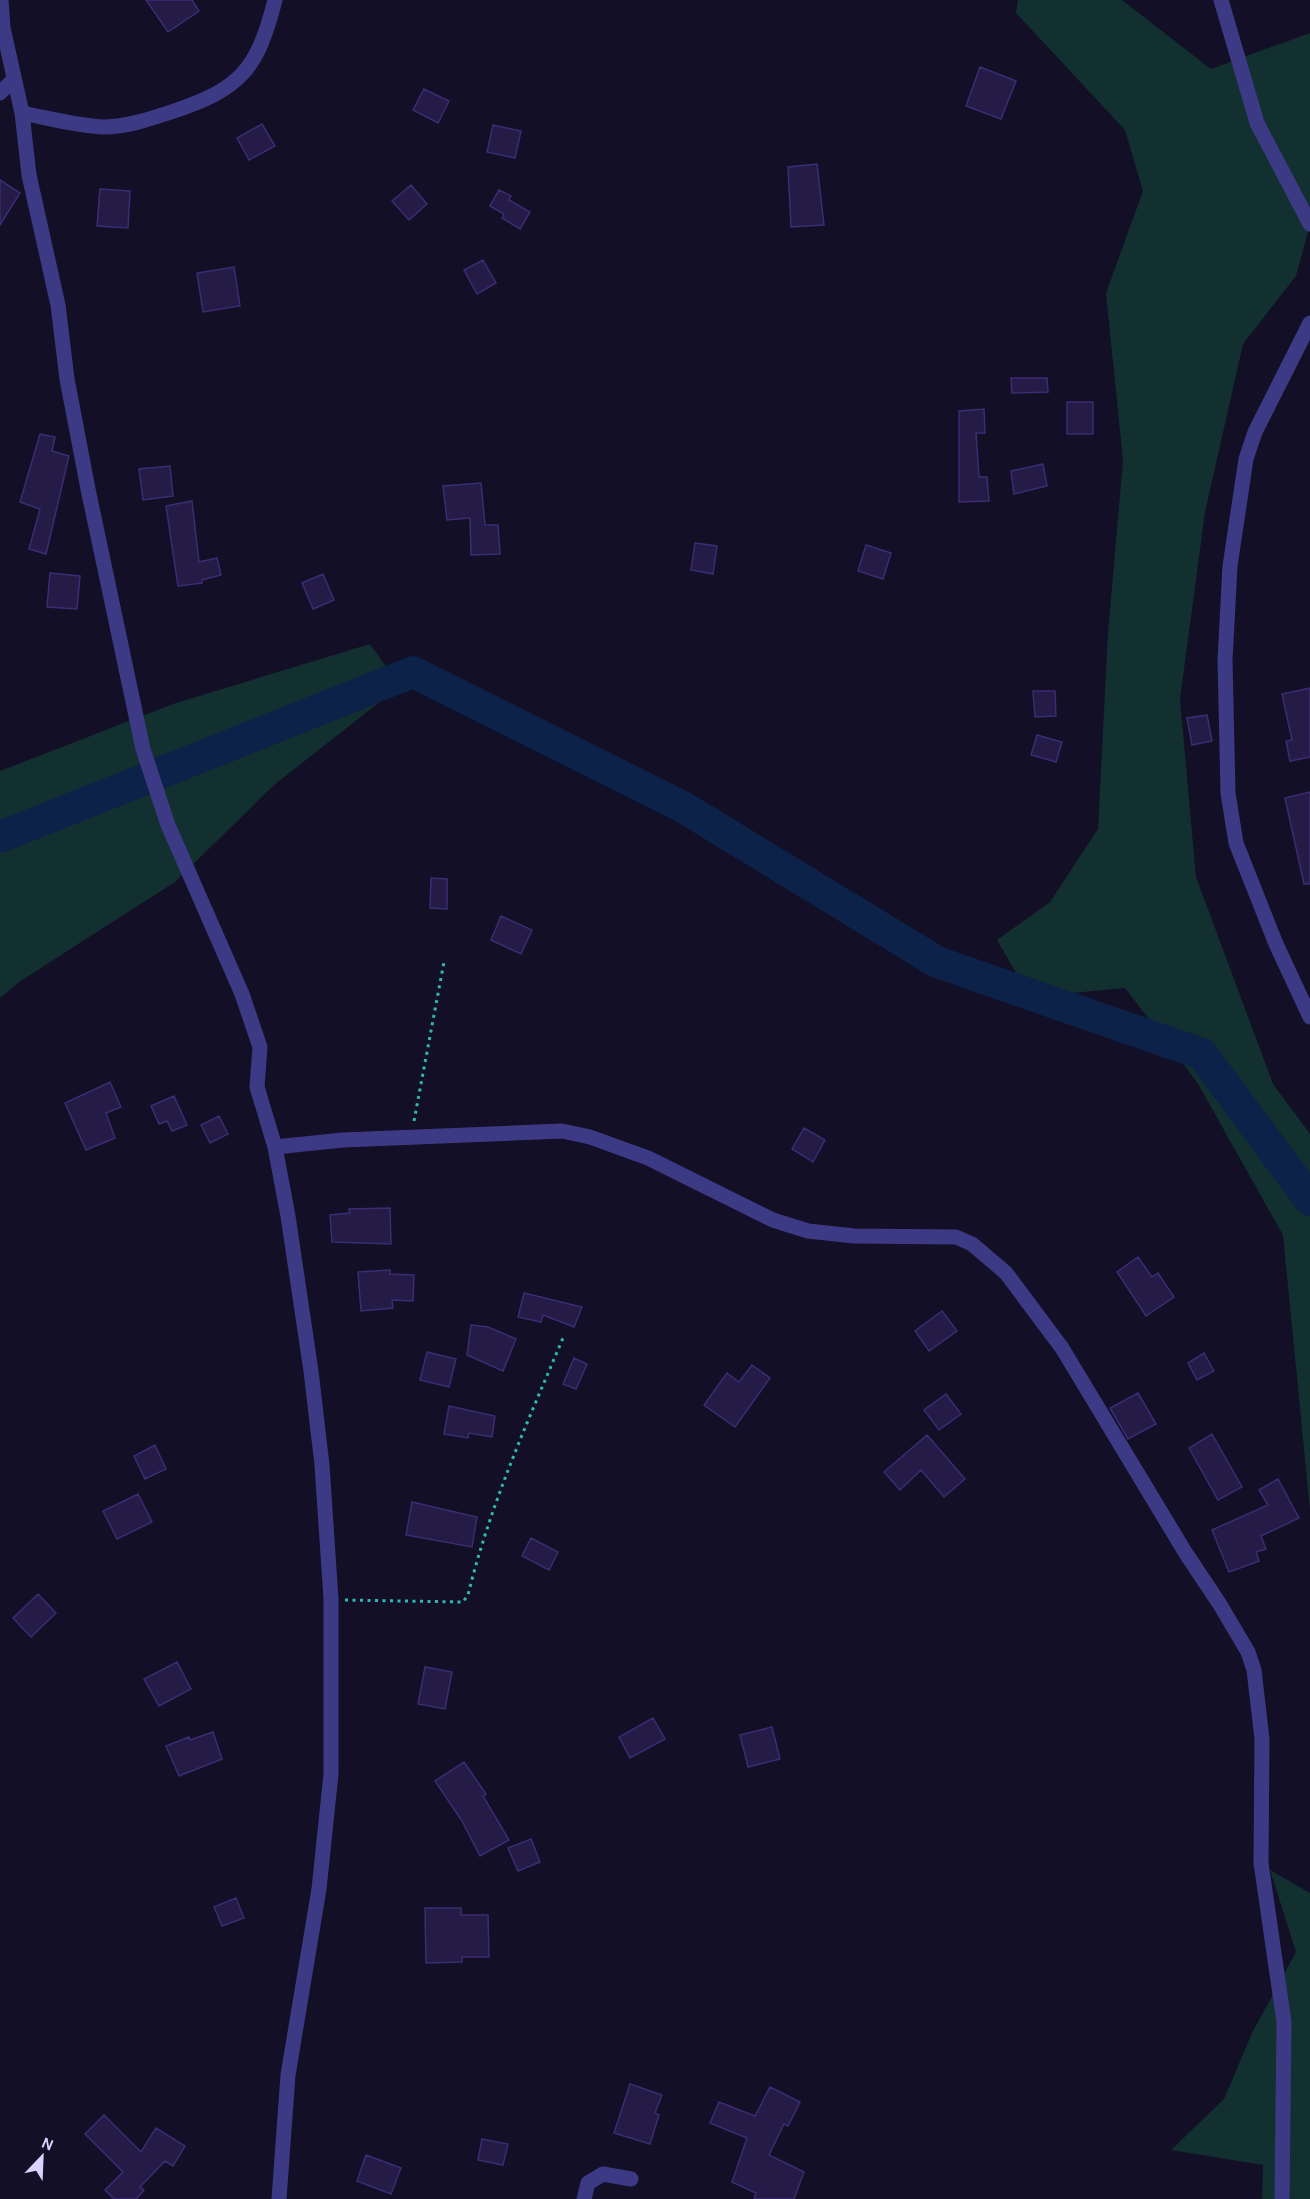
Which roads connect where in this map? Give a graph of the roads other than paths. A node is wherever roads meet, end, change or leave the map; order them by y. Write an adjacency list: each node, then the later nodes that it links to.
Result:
1 (2, 0): 4 (street)
2 (275, 0): 6 (street)
3 (1221, 0): 7 (street)
4 (14, 79): 5 (street); 6 (street)
5 (0, 93)
6 (22, 113): 10 (street)
7 (1310, 224)
8 (1310, 323): 9 (street)
9 (1310, 1017)
10 (274, 1147): 12 (street); 14 (street)
11 (631, 2180): 13 (street)
12 (279, 2199)
13 (584, 2199)
14 (1282, 2199)

